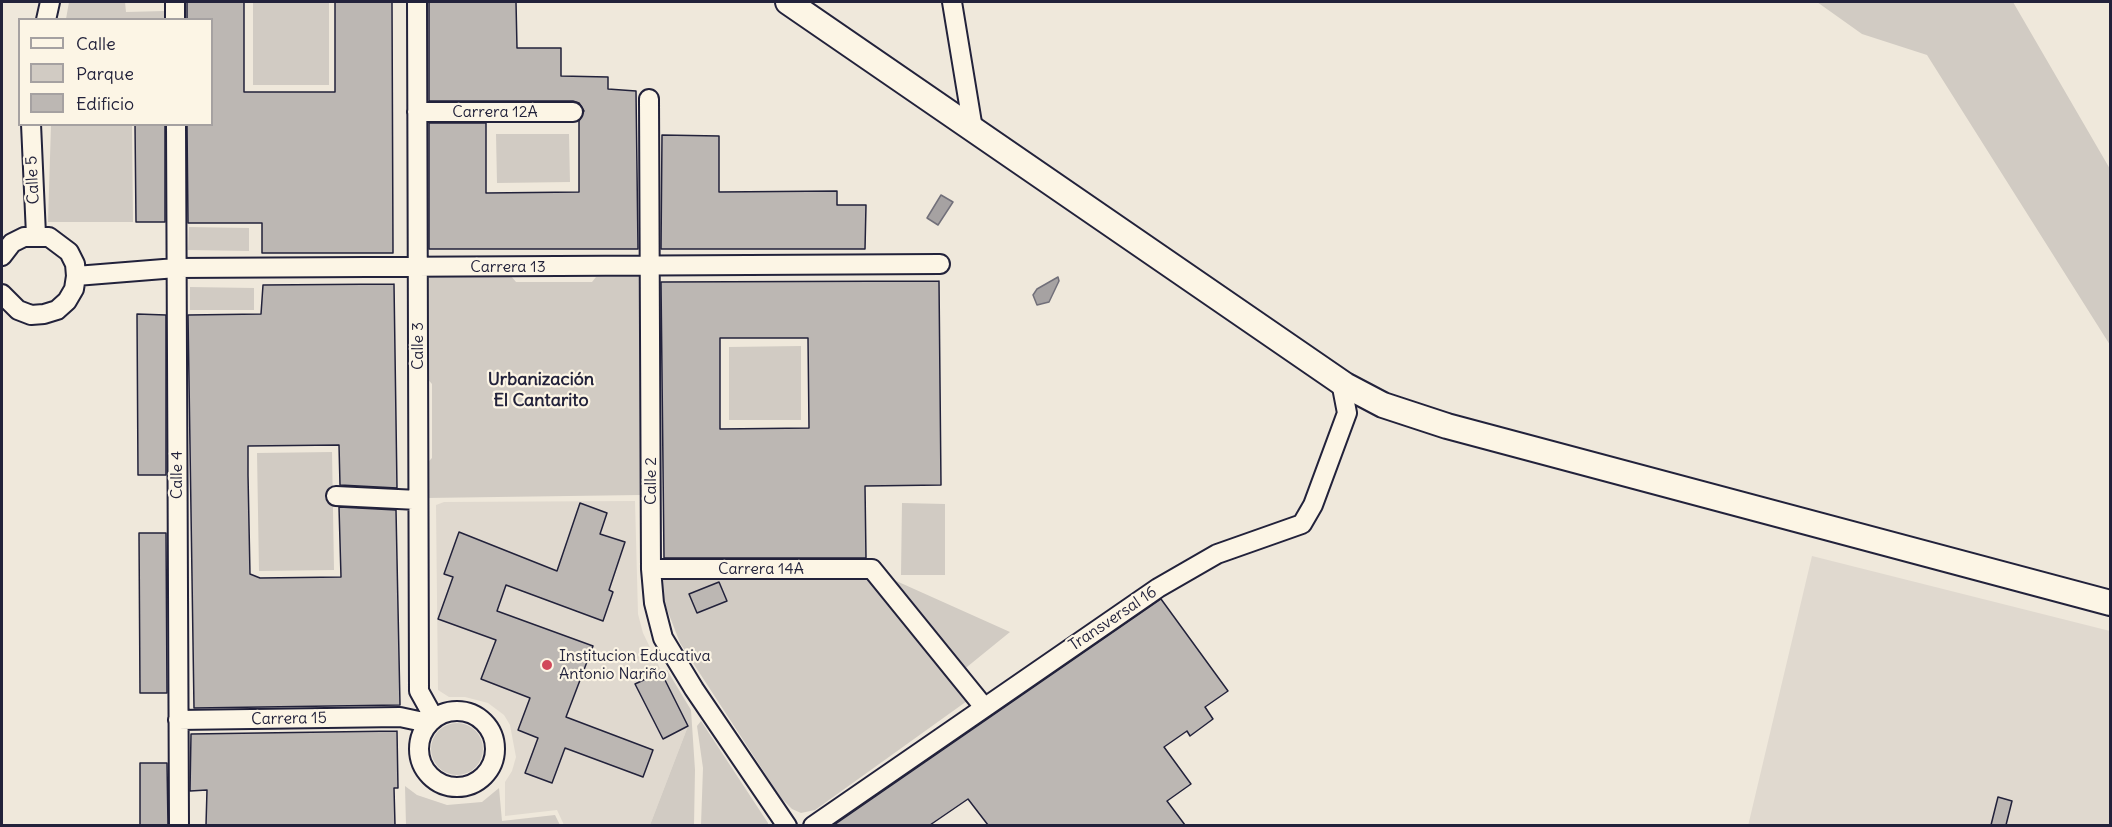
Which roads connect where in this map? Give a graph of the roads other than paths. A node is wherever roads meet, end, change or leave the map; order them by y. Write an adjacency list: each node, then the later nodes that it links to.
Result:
1 (50, 2): 6 (street)
2 (176, 2): 7 (street)
3 (417, 2): 9 (street, Calle 3)
4 (788, 2): 13 (main road)
5 (952, 2): 13 (street)
6 (46, 18)
7 (176, 18)
8 (649, 99): 17 (street, Calle 2)
9 (417, 112): 10 (street, Carrera 12A); 18 (street, Calle 3)
10 (573, 112)
11 (31, 126): 14 (street, Calle 5)
12 (176, 126): 19 (street, Calle 4)
13 (972, 129): 22 (main road)
14 (36, 235): 15 (street); 20 (street)
15 (2, 256)
16 (940, 264): 17 (street, Carrera 13)
17 (650, 266): 18 (street, Carrera 13); 27 (street, Calle 2)
18 (418, 267): 19 (street, Carrera 13); 26 (street, Calle 3)
19 (176, 268): 20 (street, Carrera 13); 30 (street, Calle 4)
20 (76, 276): 21 (street)
21 (2, 294)
22 (1341, 382): 23 (main road); 24 (street)
23 (1373, 399): 24 (street); 28 (main road)
24 (1347, 413): 29 (street, Transversal 16)
25 (336, 496): 26 (street)
26 (418, 500): 31 (street, Calle 3)
27 (651, 569): 29 (street, Carrera 14A); 33 (street, Calle 2)
28 (2110, 603)
29 (984, 707): 34 (street, Transversal 16)
30 (178, 720): 31 (street, Carrera 15); 32 (street, Calle 4)
31 (433, 722)
32 (179, 825)
33 (785, 825)
34 (813, 825)

